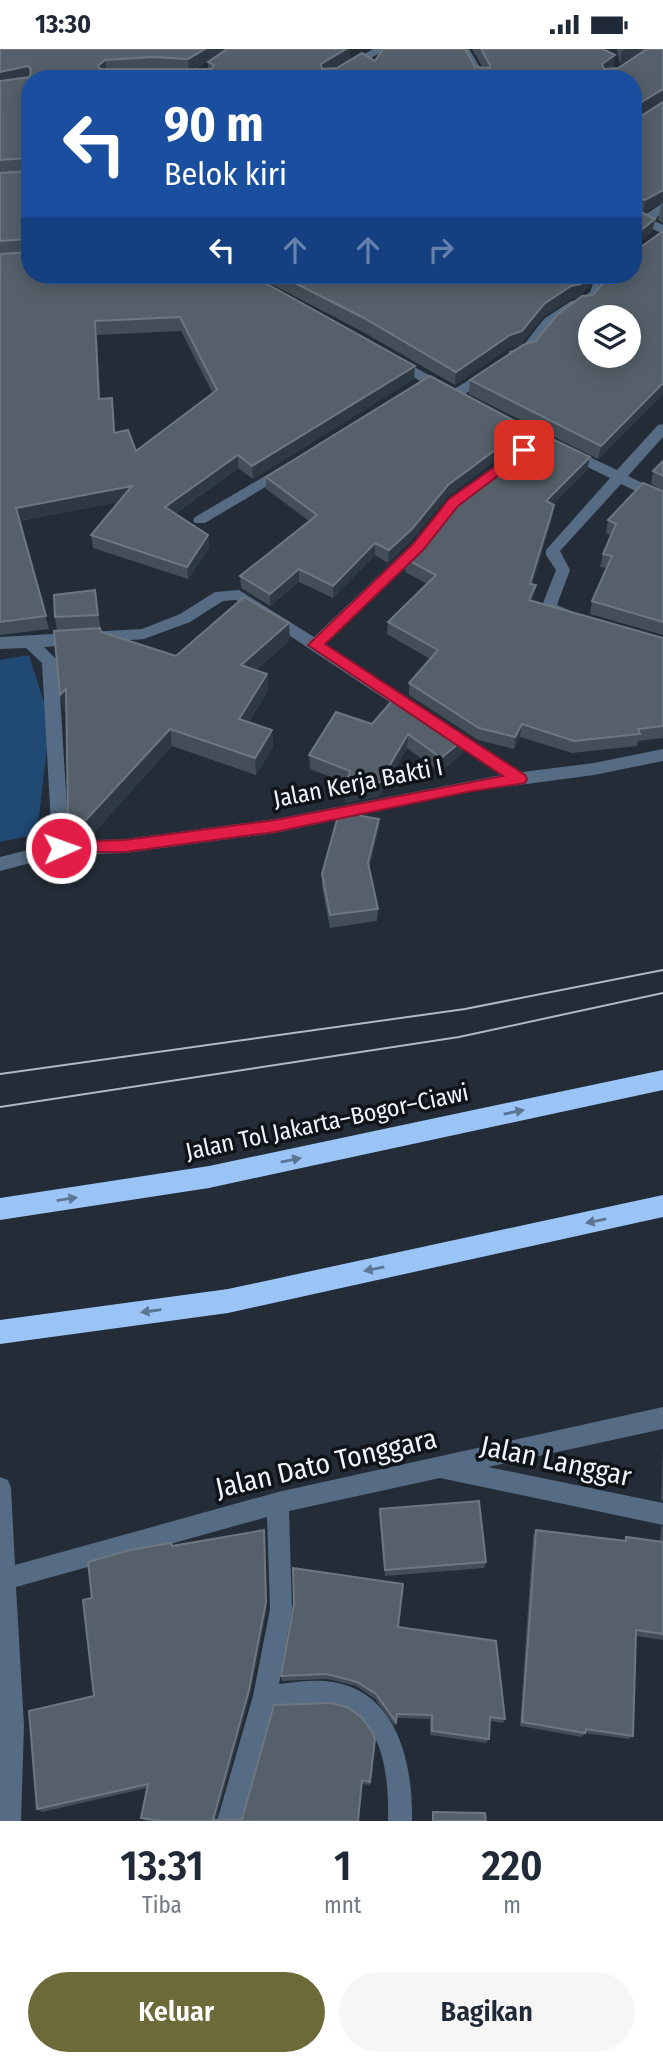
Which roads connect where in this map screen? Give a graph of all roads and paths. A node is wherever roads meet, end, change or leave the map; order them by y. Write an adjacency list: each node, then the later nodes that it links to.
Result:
1 (381, 49): 3 (street)
2 (464, 49): 4 (street)
3 (343, 70)
4 (477, 70)
5 (663, 207): 6 (street)
6 (642, 217)
7 (642, 220): 8 (street)
8 (660, 234)
9 (598, 284): 11 (street)
10 (380, 351): 11 (street)
11 (454, 395): 12 (street)
12 (471, 405)
13 (492, 415): 15 (street)
14 (663, 428): 19 (street)
15 (540, 437): 16 (street); 19 (street)
16 (524, 450)
17 (300, 461): 21 (street)
18 (487, 478): 25 (street)
19 (621, 478): 20 (street); 22 (street)
20 (663, 499)
21 (200, 520)
22 (577, 619)
23 (30, 642): 24 (street); 25 (street); 28 (street)
24 (0, 643)
25 (315, 645): 27 (street)
26 (663, 755): 27 (street, Jalan Kerja Bakti I)
27 (519, 779): 28 (street, Jalan Kerja Bakti I)
28 (61, 848): 29 (street, Jalan Kerja Bakti I)
29 (0, 864)
30 (663, 1080): 32 (highway, Jalan Tol Jakarta–Bogor–Ciawi, one-way to 30)
31 (663, 1206): 33 (highway, one-way to 33)
32 (0, 1209)
33 (0, 1332)
34 (663, 1418): 35 (street, Jalan Dato Tonggara)
35 (437, 1467): 37 (street, Jalan Dato Tonggara); 38 (street, Jalan Langgar)
36 (0, 1488): 39 (street)
37 (278, 1503): 39 (street, Jalan Dato Tonggara); 40 (street)
38 (663, 1514)
39 (6, 1578): 41 (street)
40 (265, 1696): 43 (street); 44 (street)
41 (6, 1727): 42 (street)
42 (9, 1821)
43 (229, 1821)
44 (400, 1821)

